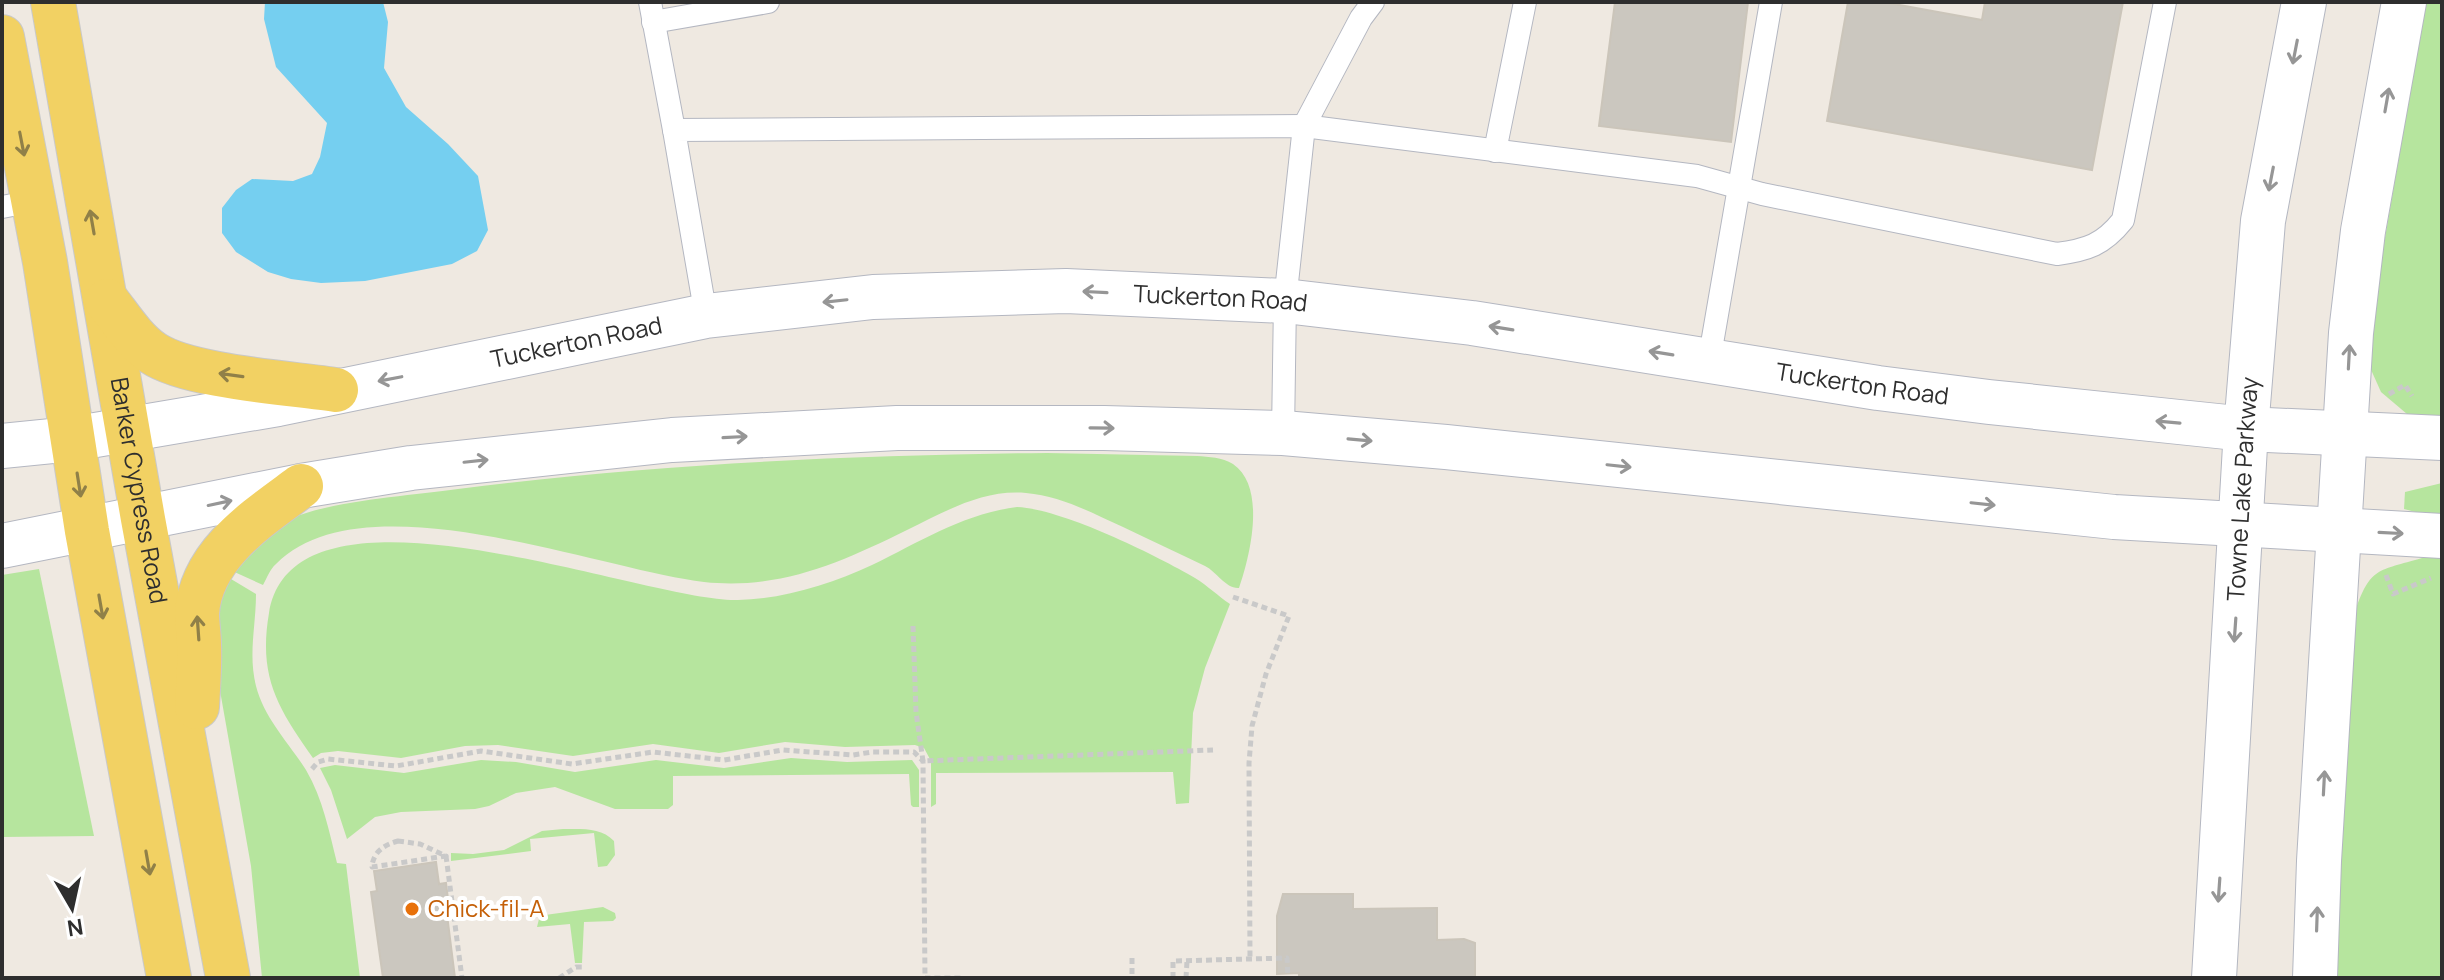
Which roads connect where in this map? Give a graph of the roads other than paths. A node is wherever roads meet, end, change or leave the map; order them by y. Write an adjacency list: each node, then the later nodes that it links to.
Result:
1 (53, 2): 16 (main road, Barker Cypress Road, one-way to 1)
2 (768, 2): 9 (lane)
3 (1373, 2): 11 (lane)
4 (1525, 2): 13 (lane)
5 (1771, 2): 14 (lane)
6 (2165, 2): 14 (lane)
7 (2304, 2): 21 (main road, Towne Lake Parkway, one-way to 21)
8 (2404, 2): 24 (main road, one-way to 8)
9 (652, 12): 12 (lane)
10 (2, 37): 15 (main road, one-way to 15)
11 (1304, 126): 12 (lane); 13 (lane); 17 (lane)
12 (674, 130): 18 (lane)
13 (1495, 151): 14 (lane)
14 (1739, 189): 19 (lane)
15 (18, 204): 26 (main road)
16 (106, 299): 20 (main road, one-way to 16); 22 (main road, Barker Cypress Road)
17 (1285, 301): 18 (main road, Tuckerton Road, one-way to 18); 19 (main road, Tuckerton Road, one-way to 17); 23 (lane)
18 (706, 316): 20 (main road, Tuckerton Road, one-way to 20)
19 (1709, 361): 21 (main road, Tuckerton Road, one-way to 19)
20 (336, 390): 22 (main road, Tuckerton Road)
21 (2246, 429): 24 (main road, Tuckerton Road); 30 (main road, Towne Lake Parkway)
22 (129, 430): 26 (main road, Tuckerton Road); 29 (main road, Barker Cypress Road)
23 (1283, 433): 28 (main road, one-way to 23); 30 (main road, one-way to 30)
24 (2344, 435): 25 (main road, Tuckerton Road); 31 (main road)
25 (2442, 438)
26 (72, 439): 27 (main road, Tuckerton Road); 32 (main road, one-way to 32)
27 (2, 446)
28 (301, 486): 29 (main road, one-way to 28); 35 (main road, one-way to 28)
29 (143, 519): 32 (main road); 35 (main road, Barker Cypress Road)
30 (2242, 525): 31 (main road); 38 (main road, Towne Lake Parkway, one-way to 38)
31 (2339, 530): 33 (main road, one-way to 33); 39 (main road, one-way to 31)
32 (87, 531): 34 (main road); 36 (main road, one-way to 36)
33 (2442, 536)
34 (2, 546)
35 (194, 790): 37 (main road, Barker Cypress Road)
36 (169, 978)
37 (228, 978)
38 (2214, 978)
39 (2315, 978)

